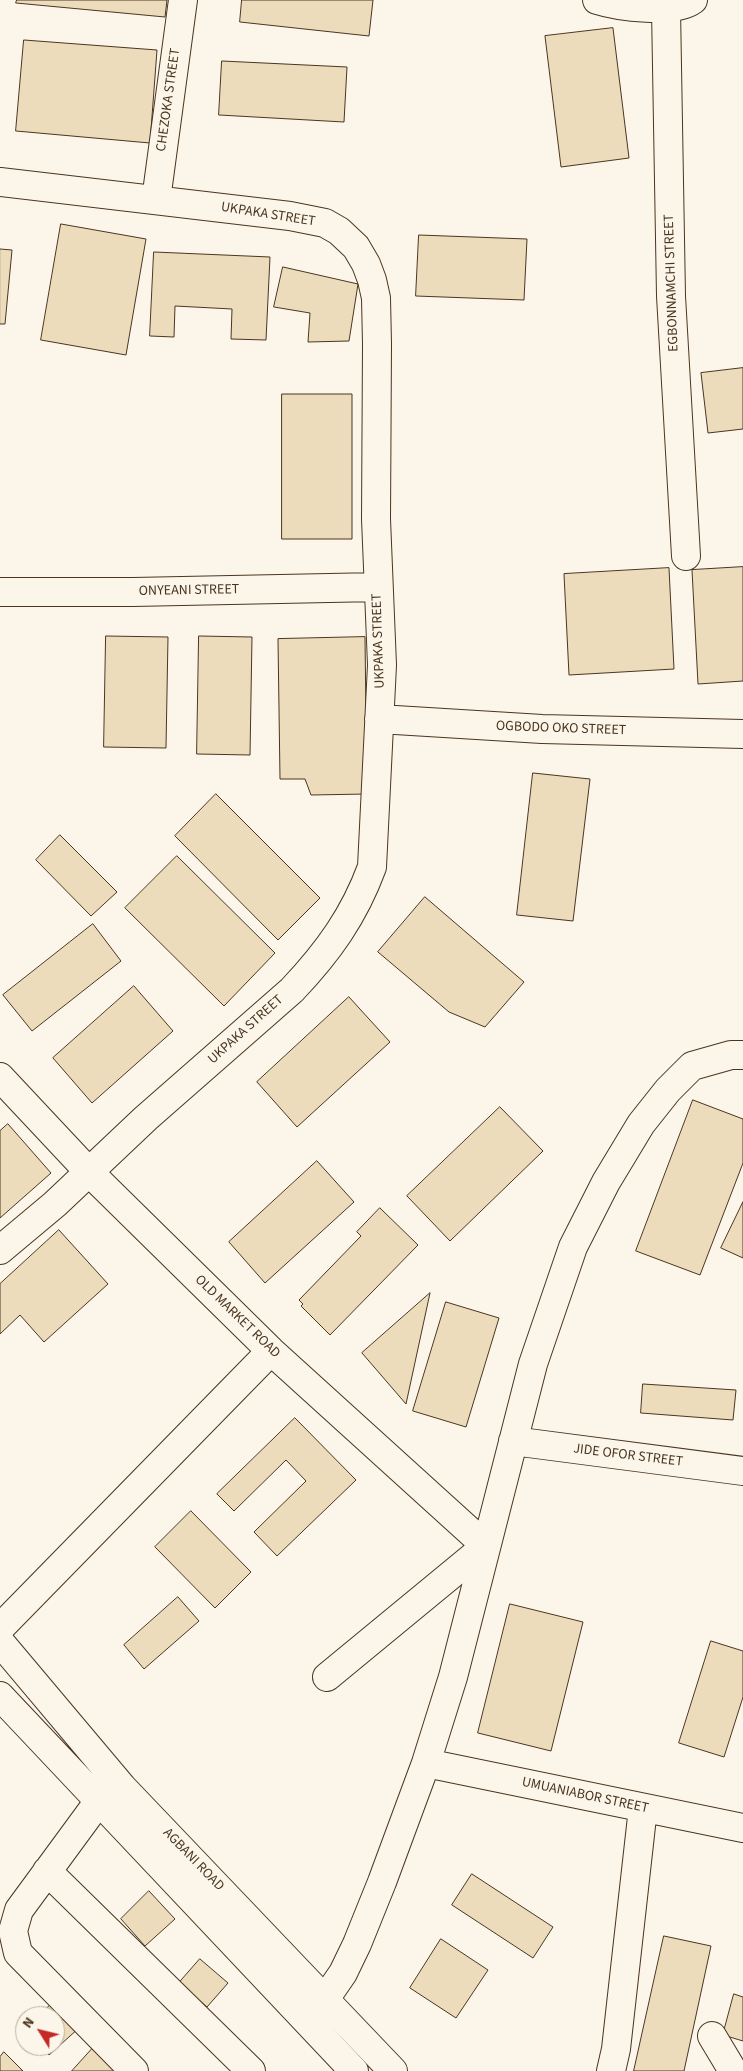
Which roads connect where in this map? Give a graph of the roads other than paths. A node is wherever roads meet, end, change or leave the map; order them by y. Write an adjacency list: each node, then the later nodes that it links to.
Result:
1 (183, 0): 6 (street, CHEZOKA STREET)
2 (597, 0): 4 (street)
3 (693, 0): 4 (street)
4 (666, 8): 7 (street, EGBONNAMCHI STREET)
5 (0, 182): 6 (street, UKPAKA STREET)
6 (156, 200): 8 (street, UKPAKA STREET)
7 (686, 556)
8 (378, 586): 9 (street, ONYEANI STREET); 10 (street, UKPAKA STREET)
9 (0, 592)
10 (379, 719): 11 (street, OGBODO OKO STREET); 14 (street, UKPAKA STREET)
11 (743, 734)
12 (743, 1055): 17 (street)
13 (0, 1077): 14 (street, OLD MARKET ROAD)
14 (89, 1172): 15 (street, UKPAKA STREET); 16 (street, OLD MARKET ROAD)
15 (0, 1250)
16 (271, 1351): 19 (street, OLD MARKET ROAD); 20 (street)
17 (513, 1441): 18 (street, JIDE OFOR STREET); 19 (street)
18 (743, 1471)
19 (486, 1546): 22 (street); 24 (street)
20 (0, 1628)
21 (0, 1642): 25 (street, AGBANI ROAD)
22 (327, 1677)
23 (0, 1696): 26 (street, AGBANI ROAD)
24 (426, 1763): 27 (street, UMUANIABOR STREET); 30 (street)
25 (122, 1787): 26 (street); 30 (street, AGBANI ROAD)
26 (99, 1801): 29 (street); 31 (street, AGBANI ROAD)
27 (643, 1808): 28 (street, UMUANIABOR STREET); 37 (street)
28 (743, 1828)
29 (48, 1871): 33 (street); 34 (street)
30 (324, 1999): 31 (street); 36 (street, AGBANI ROAD)
31 (309, 2023): 35 (street, AGBANI ROAD)
32 (712, 2036): 38 (street)
33 (134, 2071)
34 (250, 2071)
35 (354, 2071)
36 (393, 2071)
37 (611, 2071)
38 (733, 2071)

